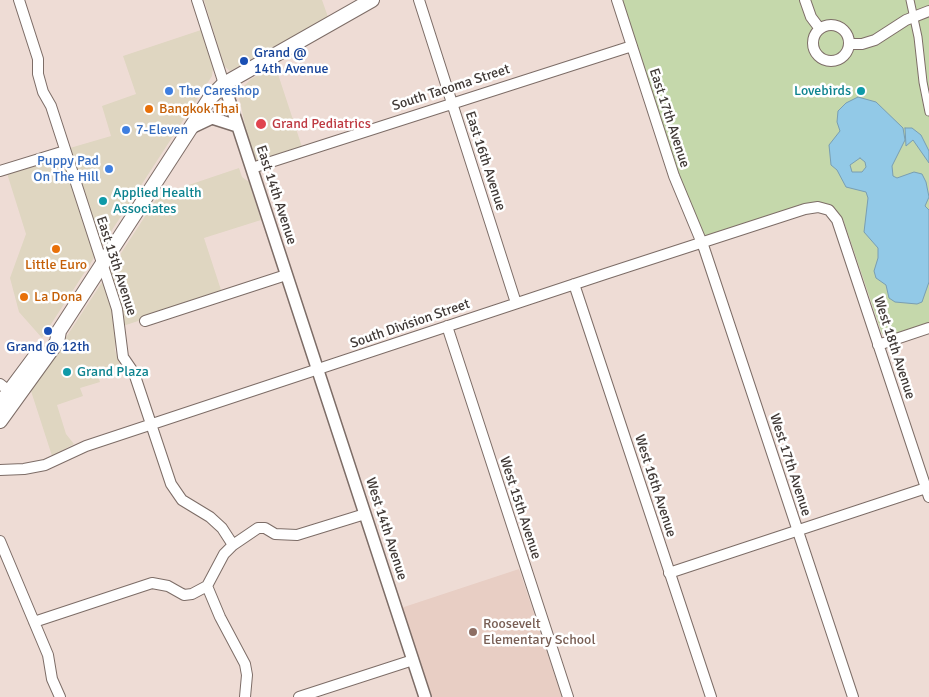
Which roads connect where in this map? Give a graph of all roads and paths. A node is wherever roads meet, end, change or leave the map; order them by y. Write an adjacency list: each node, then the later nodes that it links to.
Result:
1 (19, 0): 18 (street, East 13th Avenue)
2 (197, 0): 13 (street, East 14th Avenue)
3 (372, 0): 13 (main road)
4 (419, 0): 14 (street, East 16th Avenue)
5 (617, 0): 12 (street, East 17th Avenue)
6 (805, 0): 10 (street)
7 (910, 0): 9 (street)
8 (929, 11): 9 (street)
9 (914, 16): 11 (street); 15 (street)
10 (820, 29): 11 (street); 11 (street)
11 (849, 44)
12 (632, 46): 14 (street, South Tacoma Street); 22 (street, East 17th Avenue)
13 (224, 84): 16 (street, East 14th Avenue); 17 (main road)
14 (451, 102): 19 (street, South Tacoma Street); 26 (street, East 16th Avenue)
15 (929, 112)
16 (237, 126): 17 (street); 19 (street, East 14th Avenue)
17 (189, 129): 23 (main road)
18 (65, 151): 20 (street); 23 (street, East 13th Avenue)
19 (252, 168): 24 (street, East 14th Avenue)
20 (0, 171)
21 (829, 210): 22 (street, South Division Street); 31 (street, West 18th Avenue)
22 (702, 242): 25 (street, South Division Street); 40 (street, West 17th Avenue)
23 (102, 266): 30 (main road); 36 (street, East 13th Avenue)
24 (286, 274): 27 (street); 32 (street, East 14th Avenue)
25 (574, 284): 26 (street, South Division Street); 43 (street, West 16th Avenue)
26 (516, 303): 28 (street, South Division Street)
27 (145, 321)
28 (447, 326): 32 (street, South Division Street); 51 (street, West 15th Avenue)
29 (929, 328): 31 (street)
30 (59, 331): 33 (main road); 35 (main road)
31 (878, 345): 38 (street, West 18th Avenue)
32 (318, 370): 36 (street, South Division Street); 39 (street, West 14th Avenue)
33 (5, 388): 34 (main road)
34 (0, 404)
35 (0, 421)
36 (152, 425): 37 (street, South Division Street); 42 (street, East 13th Avenue)
37 (0, 470)
38 (927, 492): 40 (street)
39 (365, 514): 42 (street); 46 (street, West 14th Avenue)
40 (798, 531): 43 (street); 53 (street, West 17th Avenue)
41 (0, 540): 45 (street)
42 (233, 545): 44 (street)
43 (669, 573): 52 (street, West 16th Avenue)
44 (207, 586): 45 (street); 48 (street)
45 (34, 622): 47 (street)
46 (413, 660): 49 (street); 50 (street, West 14th Avenue)
47 (60, 697)
48 (245, 697)
49 (298, 697)
50 (425, 697)
51 (568, 697)
52 (711, 697)
53 (853, 697)

